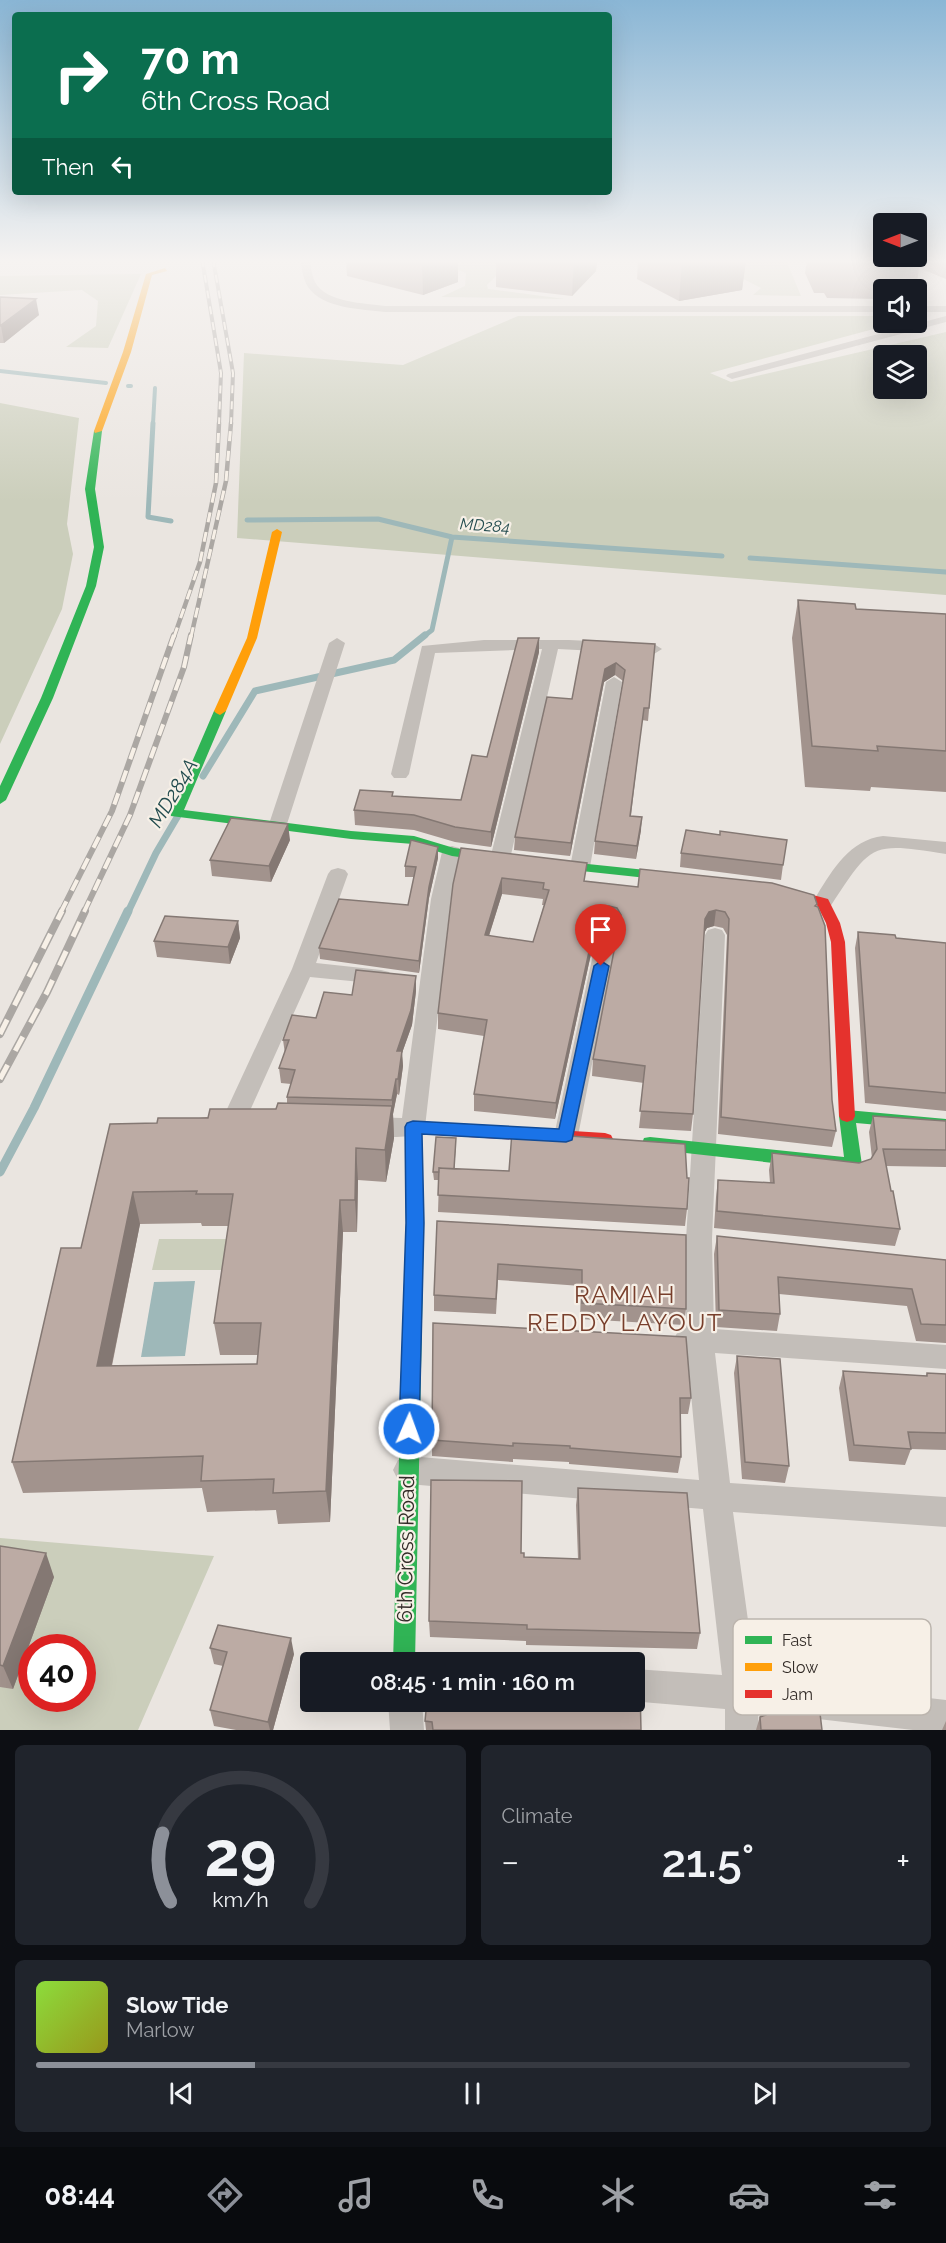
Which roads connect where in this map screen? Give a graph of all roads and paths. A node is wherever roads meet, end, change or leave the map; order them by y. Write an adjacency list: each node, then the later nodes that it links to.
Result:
1 (131, 340): 10 (street)
2 (868, 340): 3 (street)
3 (732, 376)
4 (277, 532): 11 (street)
5 (337, 643): 11 (street)
6 (551, 645): 7 (street); 9 (street); 14 (street)
7 (654, 650)
8 (614, 682): 16 (street)
9 (400, 774)
10 (0, 800)
11 (278, 824): 13 (street)
12 (946, 848): 20 (street)
13 (452, 852): 14 (street); 24 (street)
14 (505, 859)
15 (534, 862): 16 (street)
16 (580, 867): 18 (street)
17 (338, 874): 23 (street)
18 (689, 878)
19 (761, 886): 20 (street)
20 (823, 902): 25 (street)
21 (608, 931): 30 (street)
22 (715, 935): 31 (street)
23 (303, 969): 24 (street); 26 (street)
24 (430, 983): 29 (street)
25 (847, 1116): 28 (street); 31 (street)
26 (267, 1123)
27 (345, 1125): 29 (street)
28 (946, 1125)
29 (413, 1127): 30 (street); 35 (street, 6th Cross Road)
30 (566, 1136): 31 (street)
31 (703, 1147): 33 (street)
32 (666, 1338): 33 (street)
33 (700, 1340): 34 (street); 36 (street)
34 (946, 1358)
35 (408, 1470): 36 (street); 39 (street, 6th Cross Road)
36 (716, 1496): 37 (street); 38 (street)
37 (946, 1512)
38 (733, 1630)
39 (404, 1652)
40 (645, 1687): 41 (street)
41 (733, 1692)
42 (405, 1712): 46 (street)
43 (742, 1715): 47 (street)
44 (929, 1715): 45 (street)
45 (946, 1717)
46 (406, 1730)
47 (742, 1730)

